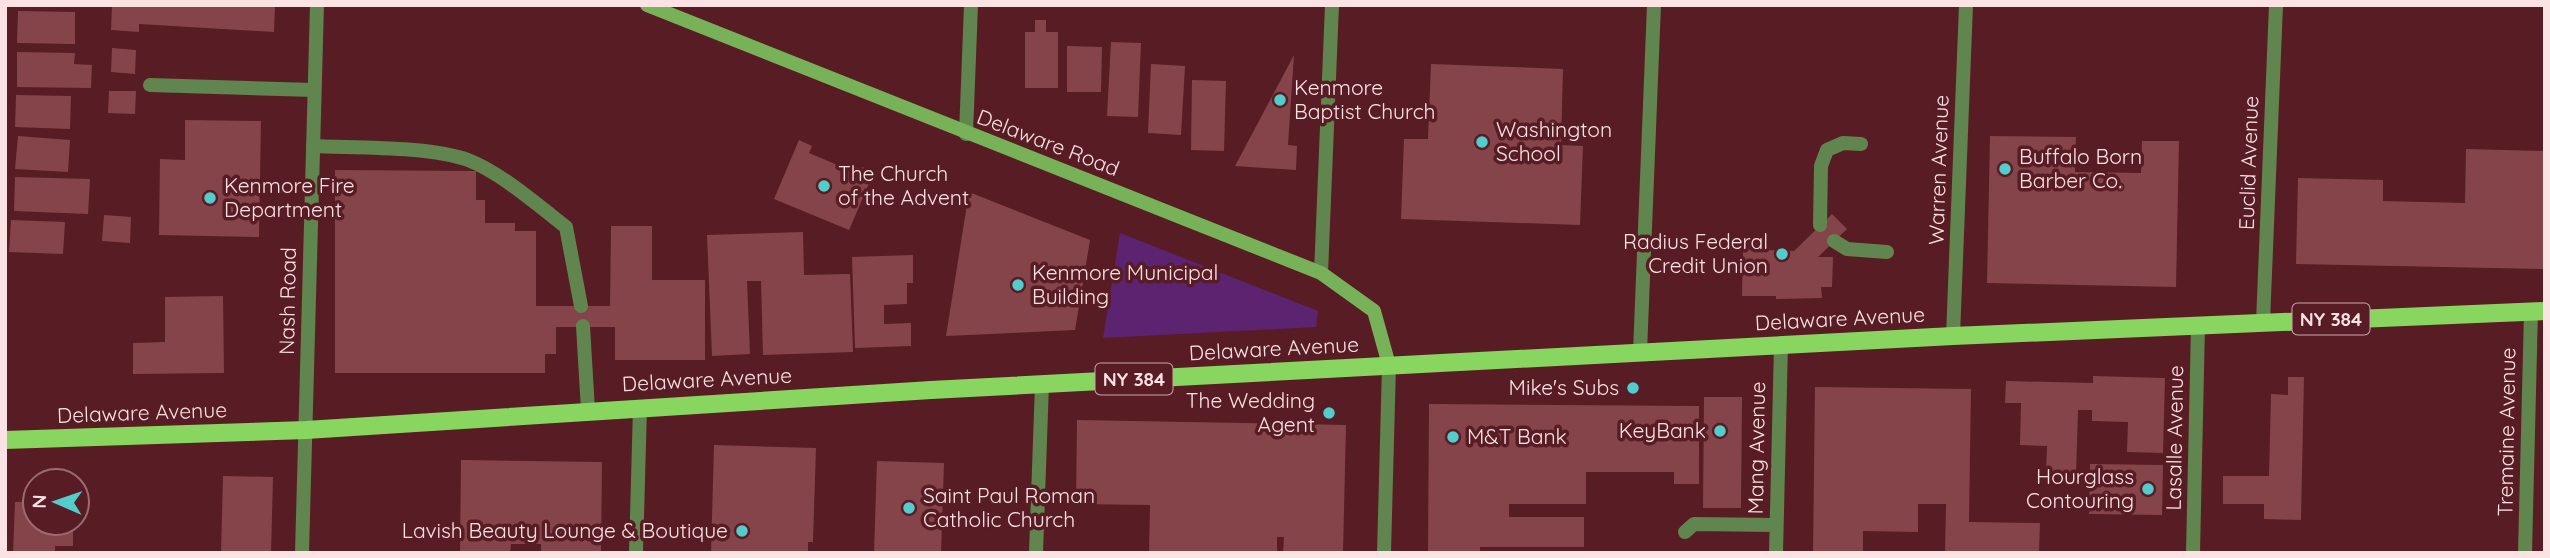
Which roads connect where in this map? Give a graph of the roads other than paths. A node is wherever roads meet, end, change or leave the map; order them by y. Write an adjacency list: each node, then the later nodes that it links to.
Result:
1 (317, 5): 9 (street, Nash Road)
2 (647, 5): 10 (street, Delaware Road)
3 (971, 5): 10 (street)
4 (1332, 5): 16 (street)
5 (1654, 5): 24 (street)
6 (1966, 5): 22 (street, Warren Avenue)
7 (2276, 5): 19 (street, Euclid Avenue)
8 (150, 85): 9 (street)
9 (314, 90): 12 (street, Nash Road)
10 (966, 134): 16 (street, Delaware Road)
11 (1861, 144): 13 (street)
12 (313, 146): 17 (street); 29 (street, Nash Road)
13 (1820, 225)
14 (1835, 241): 15 (street)
15 (1887, 252)
16 (1321, 273): 25 (street, Delaware Road)
17 (581, 306)
18 (2538, 311): 19 (main road, Delaware Avenue / NY 384); 39 (street, Tremaine Avenue)
19 (2263, 322): 20 (main road, Delaware Avenue / NY 384)
20 (2198, 325): 22 (main road, Delaware Avenue / NY 384); 38 (street, Lasalle Avenue)
21 (583, 326): 28 (street)
22 (1953, 336): 23 (main road, Delaware Avenue / NY 384)
23 (1781, 345): 24 (main road, Delaware Avenue / NY 384); 31 (street, Mang Avenue)
24 (1640, 352): 25 (main road, Delaware Avenue / NY 384)
25 (1389, 365): 26 (main road, Delaware Avenue / NY 384); 36 (street)
26 (1042, 384): 27 (main road, Delaware Avenue / NY 384); 35 (street)
27 (640, 407): 28 (main road, Delaware Avenue / NY 384); 34 (street)
28 (588, 410): 29 (main road, Delaware Avenue / NY 384)
29 (306, 430): 30 (main road, Delaware Avenue / NY 384); 33 (street, Nash Road)
30 (5, 440)
31 (1776, 525): 32 (street); 37 (street, Mang Avenue)
32 (1685, 532)
33 (303, 553)
34 (636, 553)
35 (1036, 553)
36 (1384, 553)
37 (1776, 553)
38 (2193, 553)
39 (2525, 553)

